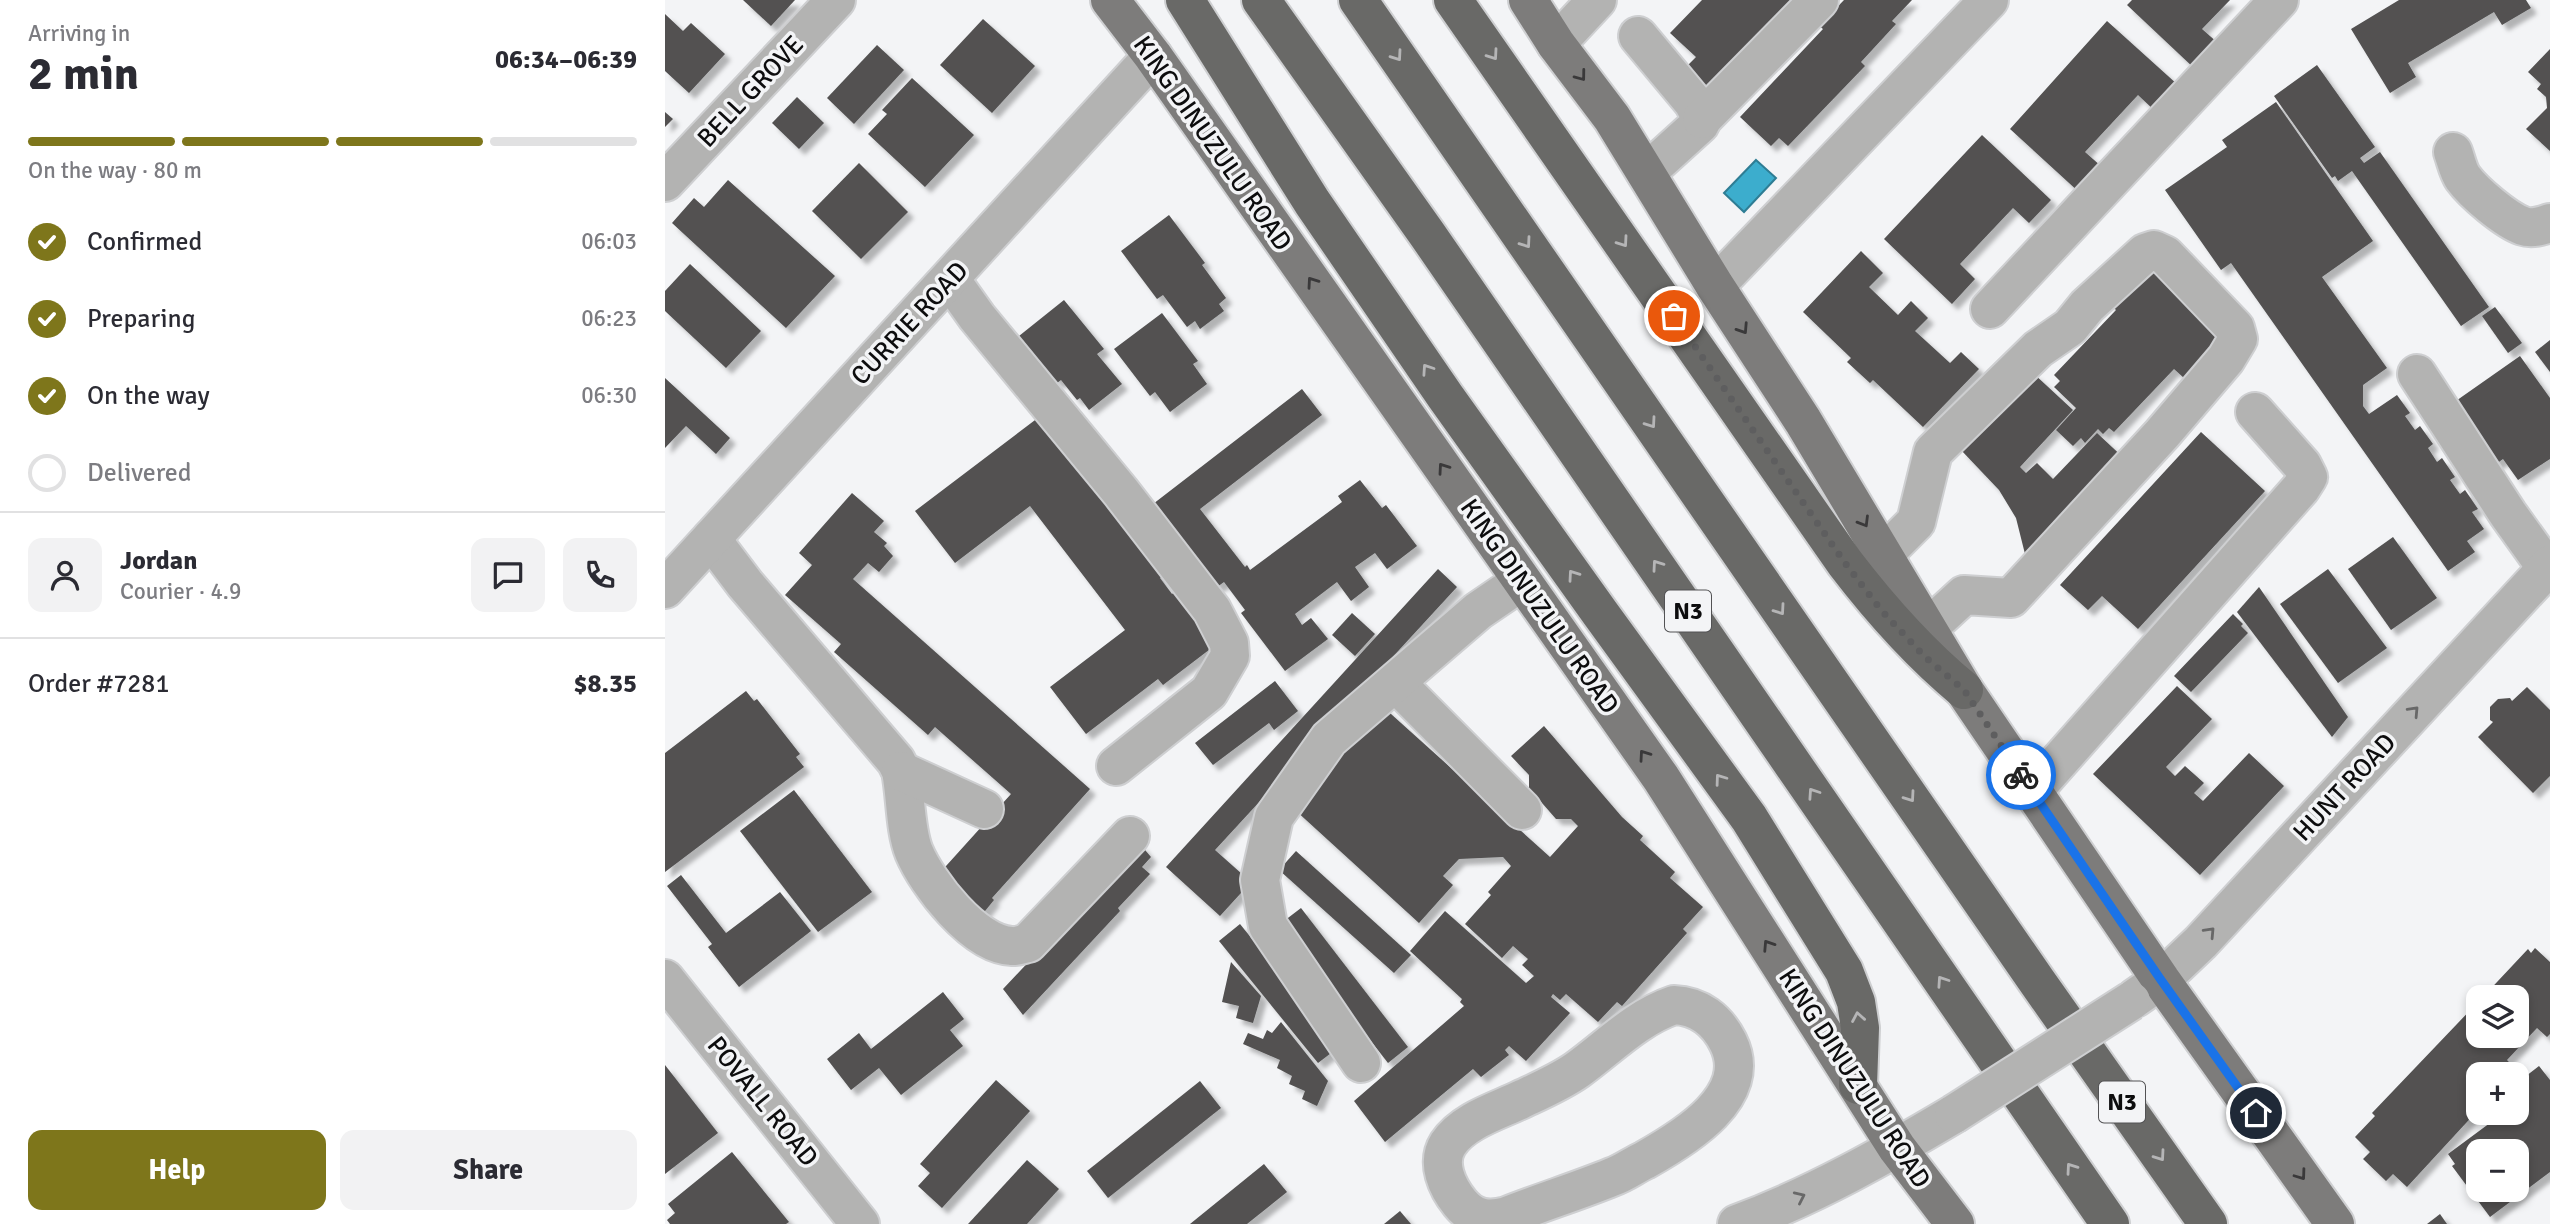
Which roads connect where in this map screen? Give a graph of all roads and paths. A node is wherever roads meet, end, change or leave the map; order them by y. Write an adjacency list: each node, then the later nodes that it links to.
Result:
1 (836, 0): 18 (street, BELL GROVE)
2 (1109, 0): 14 (main road, KING DINUZULU ROAD)
3 (1185, 0): 42 (highway, one-way to 3)
4 (1261, 0): 48 (highway, N3, one-way to 4)
5 (1358, 0): 49 (highway, N3, one-way to 49)
6 (1453, 0): 32 (highway, one-way to 32)
7 (1528, 0): 13 (main road)
8 (1597, 0): 13 (street)
9 (1819, 0): 15 (street)
10 (1989, 0): 21 (street)
11 (2279, 0): 22 (street)
12 (1638, 36): 15 (street)
13 (1556, 44): 17 (main road, one-way to 17)
14 (1153, 57): 20 (street, CURRIE ROAD); 28 (main road, KING DINUZULU ROAD, one-way to 14)
15 (1702, 119): 17 (street)
16 (2453, 152): 19 (street)
17 (1646, 173): 21 (main road)
18 (665, 181)
19 (2550, 223)
20 (950, 279): 25 (street, CURRIE ROAD); 33 (street)
21 (1715, 286): 26 (main road, one-way to 26)
22 (1990, 309)
23 (2417, 374): 27 (street)
24 (2255, 412): 35 (street)
25 (711, 539): 29 (street, CURRIE ROAD); 34 (street)
26 (1883, 555): 30 (main road); 30 (street)
27 (2548, 566): 40 (street, HUNT ROAD, one-way to 27)
28 (1522, 581): 31 (street); 42 (main road, KING DINUZULU ROAD, one-way to 28)
29 (665, 589)
30 (1927, 629): 32 (main road)
31 (1396, 683): 37 (street); 41 (street)
32 (1964, 690): 35 (main road)
33 (1117, 766)
34 (901, 771): 36 (street); 38 (street)
35 (2032, 792): 40 (main road)
36 (985, 809)
37 (1522, 810)
38 (1130, 836)
39 (665, 979): 45 (street, POVALL ROAD)
40 (2146, 990): 43 (street, HUNT ROAD, bridge); 50 (main road, one-way to 50)
41 (1361, 1063)
42 (1858, 1085): 43 (main road, KING DINUZULU ROAD)
43 (1897, 1147): 46 (street, HUNT ROAD, one-way to 43); 47 (main road, KING DINUZULU ROAD)
44 (1562, 1210): 44 (street)
45 (860, 1224)
46 (1737, 1224)
47 (1955, 1224)
48 (2111, 1224)
49 (2208, 1224)
50 (2335, 1224)

